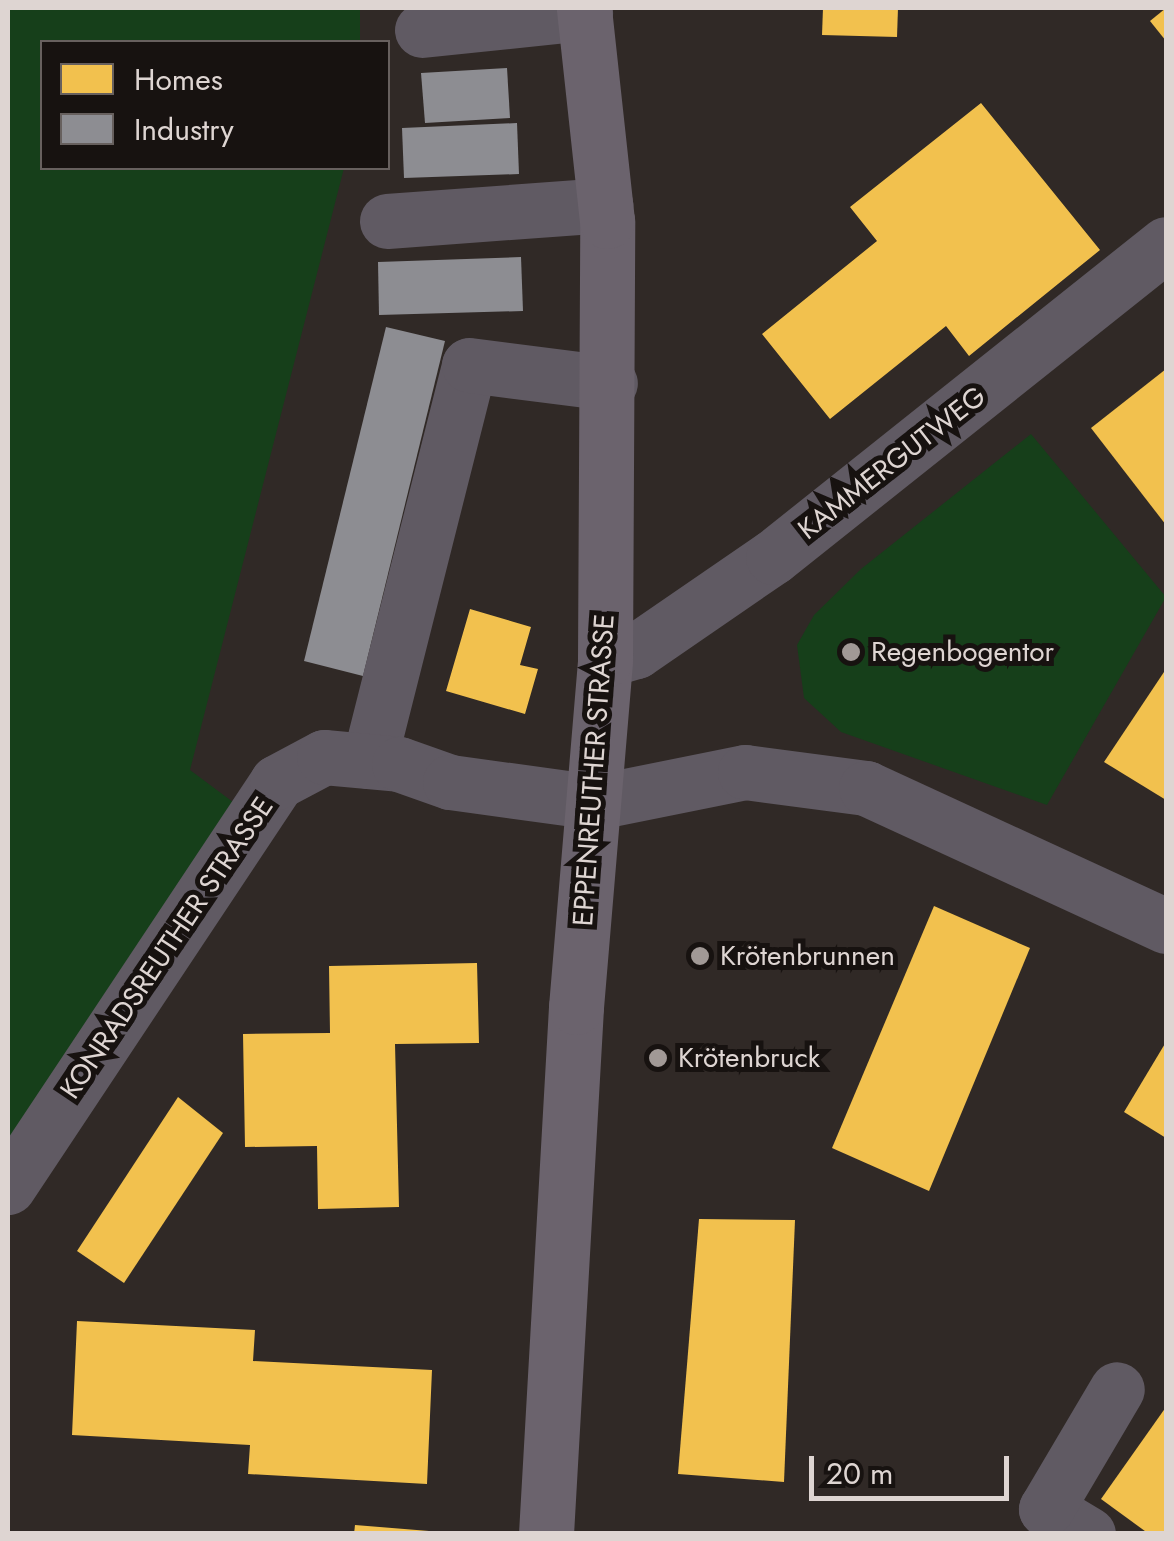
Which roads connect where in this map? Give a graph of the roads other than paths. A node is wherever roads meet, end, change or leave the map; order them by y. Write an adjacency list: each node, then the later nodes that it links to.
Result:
1 (584, 10): 2 (street); 3 (main road, EPPENREUTHER STRASSE)
2 (422, 30)
3 (605, 205): 4 (street); 6 (main road, EPPENREUTHER STRASSE)
4 (387, 221)
5 (1166, 244): 7 (street, KAMMERGUTWEG)
6 (610, 383): 7 (main road, EPPENREUTHER STRASSE); 8 (street)
7 (605, 660): 9 (main road, EPPENREUTHER STRASSE)
8 (369, 761): 9 (street, KONRADSREUTHER STRASSE); 11 (street, KONRADSREUTHER STRASSE)
9 (596, 802): 10 (street, KONRADSREUTHER STRASSE); 13 (main road, EPPENREUTHER STRASSE)
10 (1166, 926)
11 (8, 1188)
12 (1117, 1389): 14 (street)
13 (546, 1534)
14 (1088, 1534)

